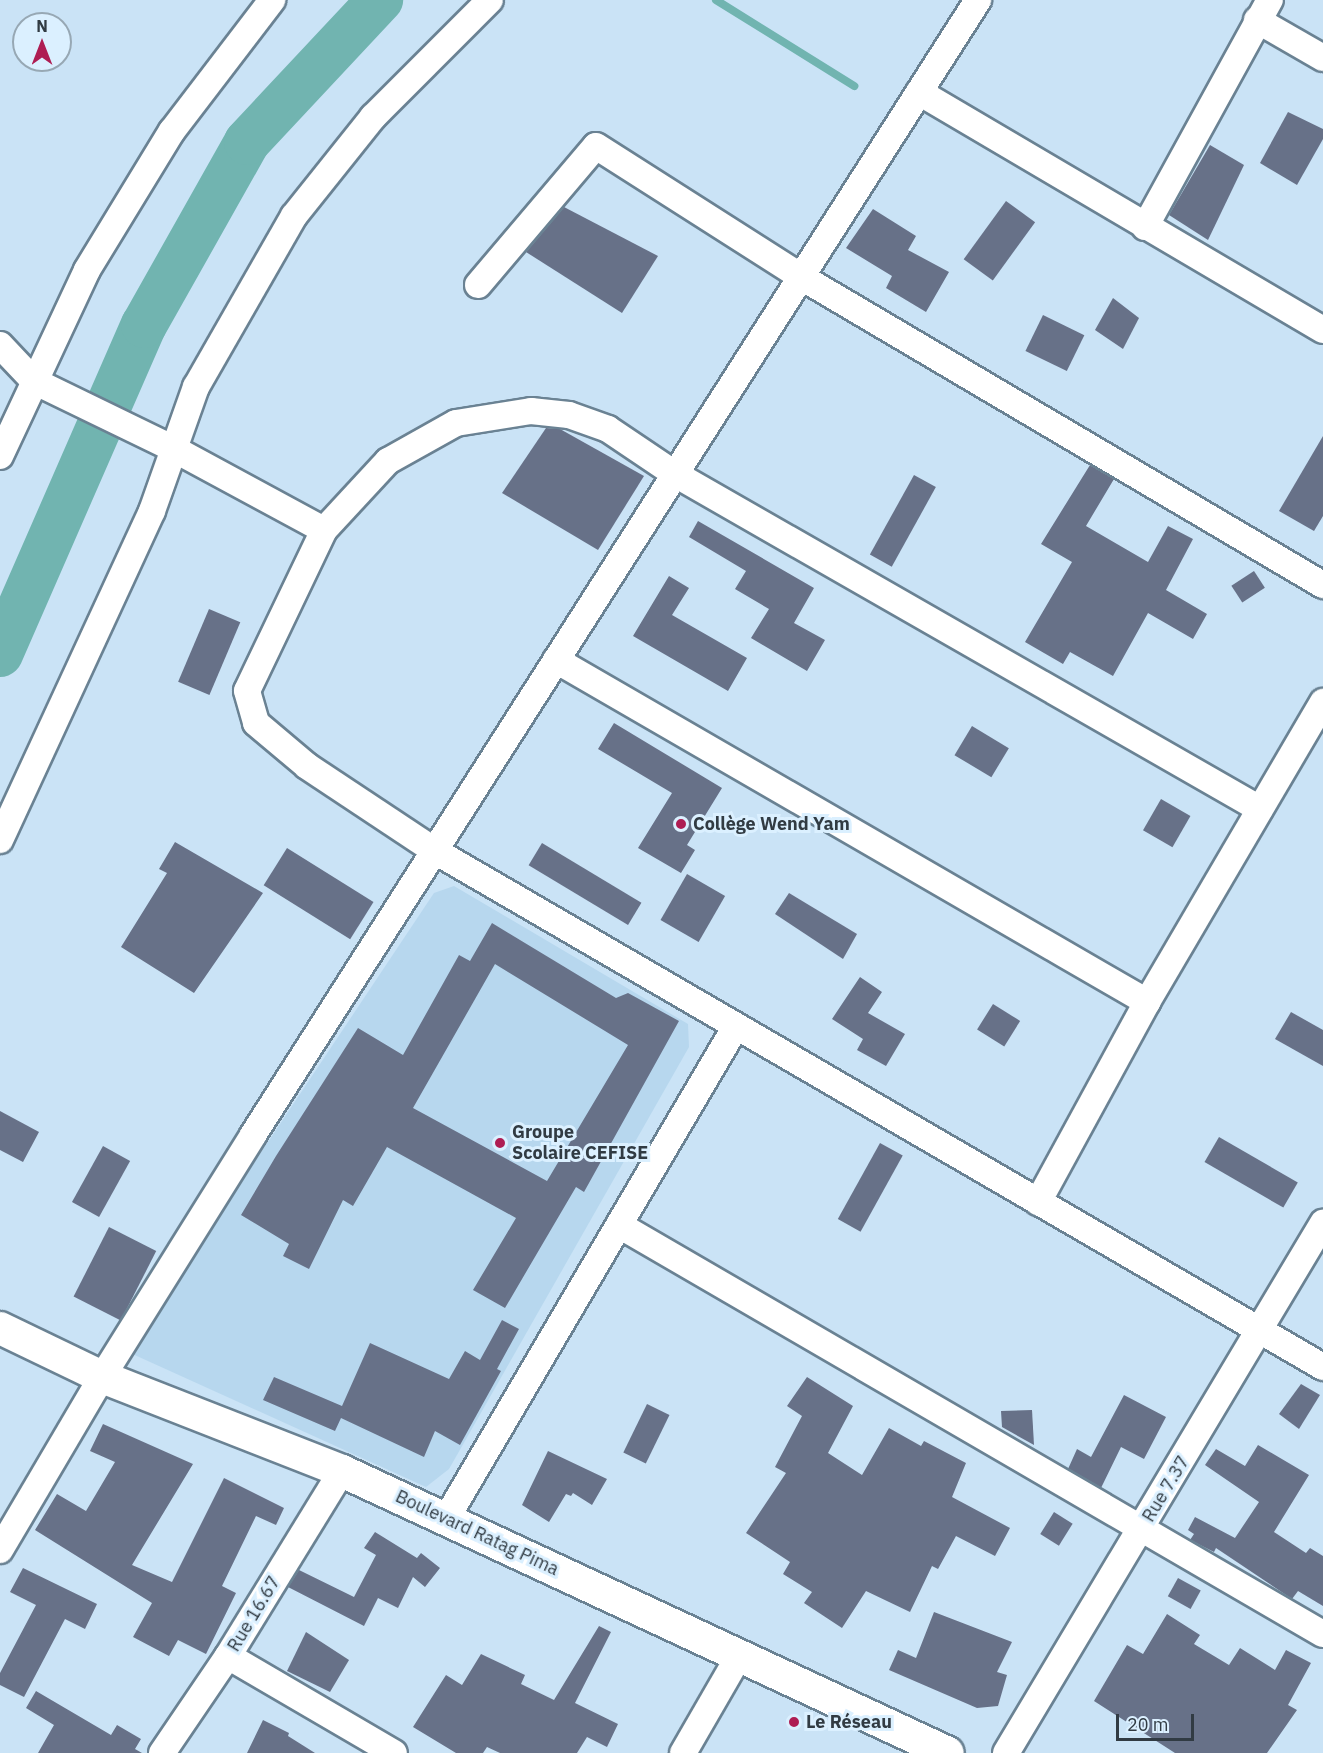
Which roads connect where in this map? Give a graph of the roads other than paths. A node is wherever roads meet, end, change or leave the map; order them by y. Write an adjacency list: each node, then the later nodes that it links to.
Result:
1 (272, 0): 12 (street)
2 (490, 0): 13 (street)
3 (978, 0): 6 (street)
4 (1263, 10): 5 (street); 7 (street)
5 (1323, 58)
6 (919, 92): 7 (street); 8 (street)
7 (1144, 227): 10 (street)
8 (803, 278): 9 (street); 15 (street); 17 (street)
9 (478, 285)
10 (1323, 330)
11 (0, 345): 12 (street)
12 (34, 381): 13 (street); 14 (street)
13 (174, 448): 16 (street); 21 (street)
14 (0, 456)
15 (675, 474): 16 (street); 18 (street); 20 (street)
16 (324, 530): 22 (street)
17 (1323, 585)
18 (556, 660): 22 (street); 23 (street)
19 (1323, 702): 20 (street)
20 (1260, 809): 23 (street)
21 (0, 840)
22 (435, 851): 24 (street); 31 (street)
23 (1148, 1002): 25 (street)
24 (736, 1026): 25 (street); 27 (street)
25 (1038, 1202): 29 (street)
26 (1323, 1222): 29 (street, Rue 7.37)
27 (619, 1224): 33 (street); 34 (street)
28 (0, 1328): 31 (street, Boulevard Ratag Pima)
29 (1259, 1330): 30 (street); 34 (street, Rue 7.37)
30 (1323, 1367)
31 (102, 1377): 32 (street, Boulevard Ratag Pima); 35 (street)
32 (342, 1471): 33 (street, Boulevard Ratag Pima); 37 (street, Rue 16.67)
33 (447, 1519): 38 (street, Boulevard Ratag Pima)
34 (1142, 1529): 36 (street); 43 (street, Rue 7.37)
35 (0, 1550)
36 (1323, 1634)
37 (228, 1656): 39 (street, Rue 16.67); 40 (street)
38 (739, 1656): 41 (street); 42 (street, Boulevard Ratag Pima)
39 (162, 1753)
40 (394, 1753)
41 (683, 1753)
42 (948, 1753)
43 (1006, 1753)

